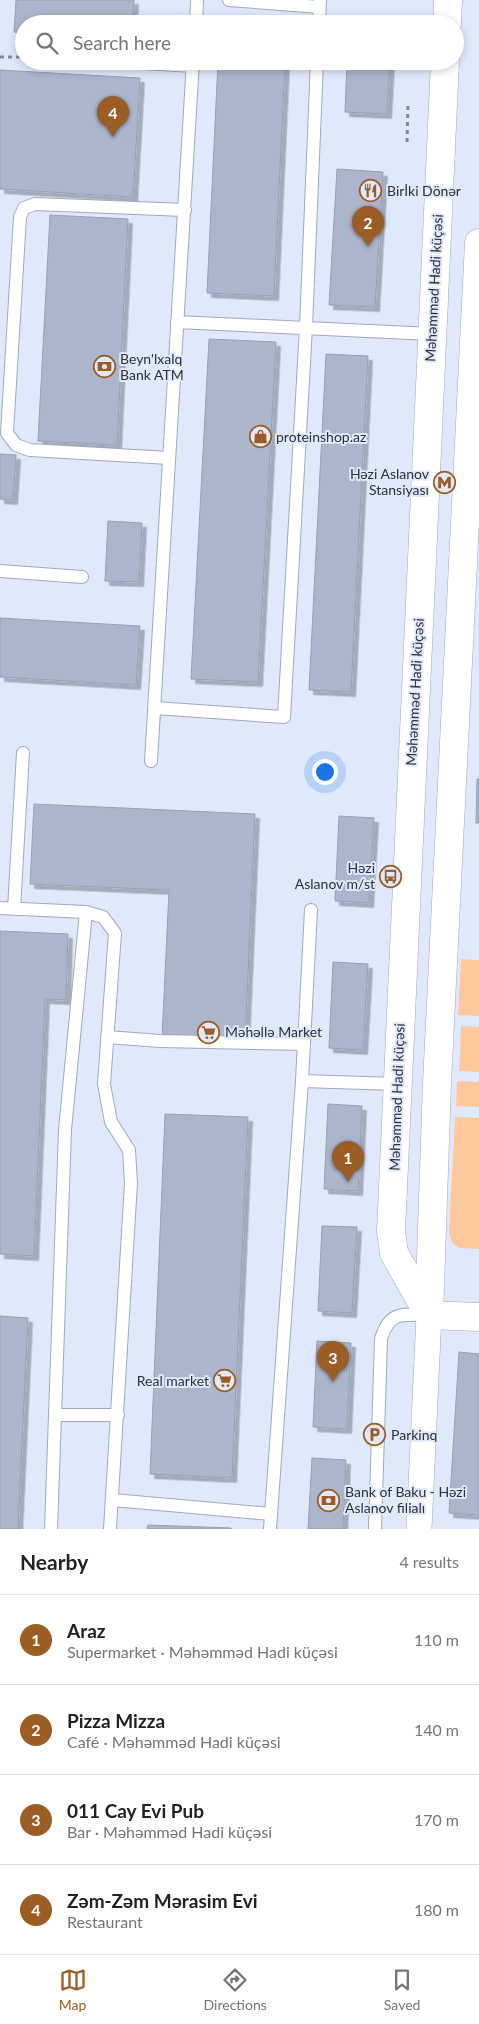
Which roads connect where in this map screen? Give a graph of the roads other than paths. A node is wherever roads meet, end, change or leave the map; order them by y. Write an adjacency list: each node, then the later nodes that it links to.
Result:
1 (197, 0): 5 (lane)
2 (229, 0): 4 (lane)
3 (448, 0): 6 (street)
4 (320, 3)
5 (196, 15)
6 (447, 15)
7 (193, 70): 10 (lane)
8 (317, 70): 13 (lane)
9 (445, 70): 14 (street, Məhəmməd Hadi küçəsi)
10 (185, 210): 12 (lane); 16 (lane)
11 (479, 243): 17 (street)
12 (177, 322): 13 (lane); 16 (lane)
13 (306, 327): 14 (lane); 20 (lane)
14 (432, 334): 15 (street, Məhəmməd Hadi küçəsi)
15 (426, 456): 17 (street); 30 (street, Məhəmməd Hadi küçəsi)
16 (169, 458): 20 (lane)
17 (467, 459): 31 (street)
18 (0, 571): 19 (lane)
19 (82, 577)
20 (154, 708): 22 (lane)
21 (23, 753): 24 (lane)
22 (151, 760)
23 (0, 908): 24 (lane)
24 (14, 909): 26 (lane)
25 (311, 910): 28 (lane)
26 (86, 912): 27 (lane); 33 (lane)
27 (107, 1037): 28 (lane); 34 (lane)
28 (304, 1044): 29 (lane)
29 (302, 1081): 30 (lane); 36 (lane)
30 (397, 1084): 31 (street, Məhəmməd Hadi küçəsi)
31 (428, 1315): 32 (street); 40 (lane); 41 (street)
32 (479, 1317)
33 (55, 1415): 34 (lane); 37 (lane)
34 (118, 1415): 35 (lane)
35 (113, 1500): 36 (lane); 38 (lane)
36 (271, 1514): 39 (lane)
37 (51, 1529)
38 (110, 1529)
39 (270, 1529)
40 (375, 1529)
41 (419, 1529)

